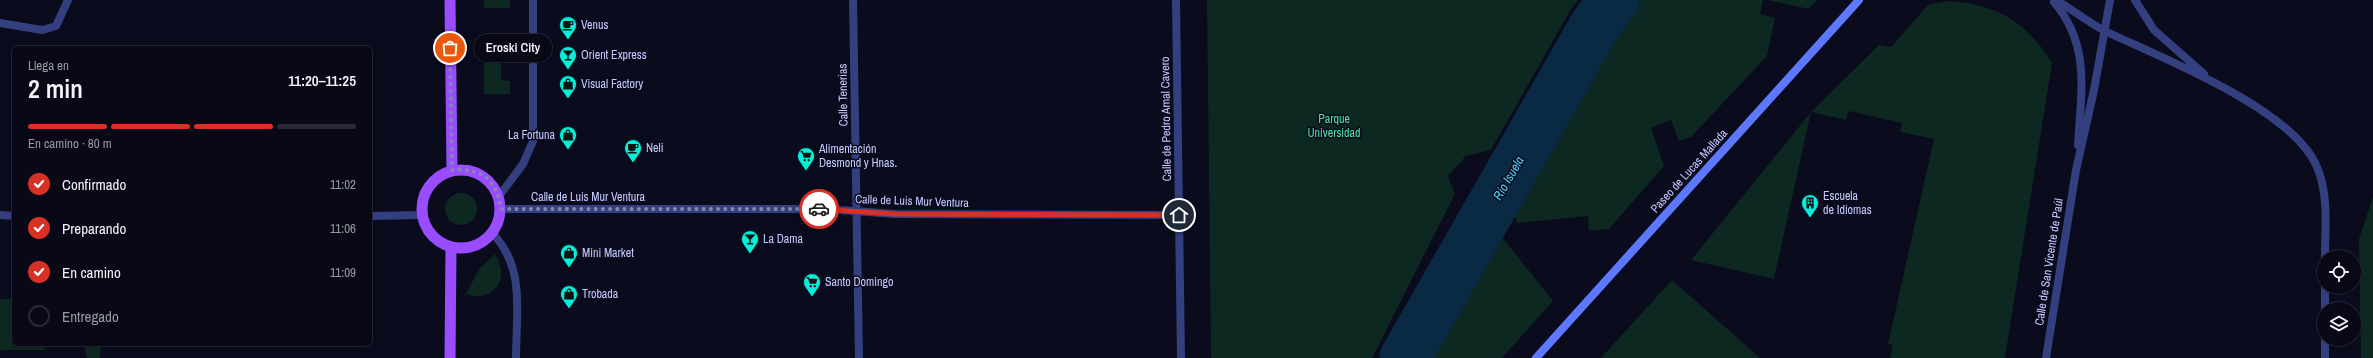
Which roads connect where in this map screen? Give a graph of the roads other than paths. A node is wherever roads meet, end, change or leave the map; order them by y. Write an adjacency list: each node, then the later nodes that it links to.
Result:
1 (68, 0): 11 (street)
2 (450, 0): 14 (main road)
3 (533, 0): 16 (street)
4 (853, 0): 18 (street, Calle Tenerias)
5 (1176, 0): 19 (street, Calle de Pedro Arnal Cavero)
6 (1859, 0): 32 (main road, Paseo de Lucas Mallada)
7 (2052, 0): 15 (street, Calle de San Vicente de Paúl)
8 (2056, 0): 12 (street)
9 (2110, 0): 12 (street, Calle de San Vicente de Paúl)
10 (2135, 0): 13 (street)
11 (0, 23)
12 (2105, 30): 13 (street); 15 (street, Calle de San Vicente de Paúl)
13 (2213, 82): 26 (street)
14 (452, 170): 16 (main road); 23 (main road)
15 (2076, 170): 33 (street, Calle de San Vicente de Paúl)
16 (499, 196): 17 (main road)
17 (501, 209): 18 (street, Calle de Luis Mur Ventura); 24 (main road)
18 (857, 211): 19 (street, Calle de Luis Mur Ventura); 30 (street, Calle Tenerias)
19 (1179, 215): 31 (street, Calle de Pedro Arnal Cavero)
20 (0, 216): 21 (street)
21 (12, 216)
22 (372, 216): 23 (street)
23 (422, 216): 25 (main road)
24 (492, 233): 25 (main road); 29 (street)
25 (451, 247): 28 (main road)
26 (2325, 250)
27 (2325, 346): 34 (street)
28 (450, 358)
29 (516, 358)
30 (859, 358)
31 (1181, 358)
32 (1536, 358)
33 (2046, 358)
34 (2325, 358)

